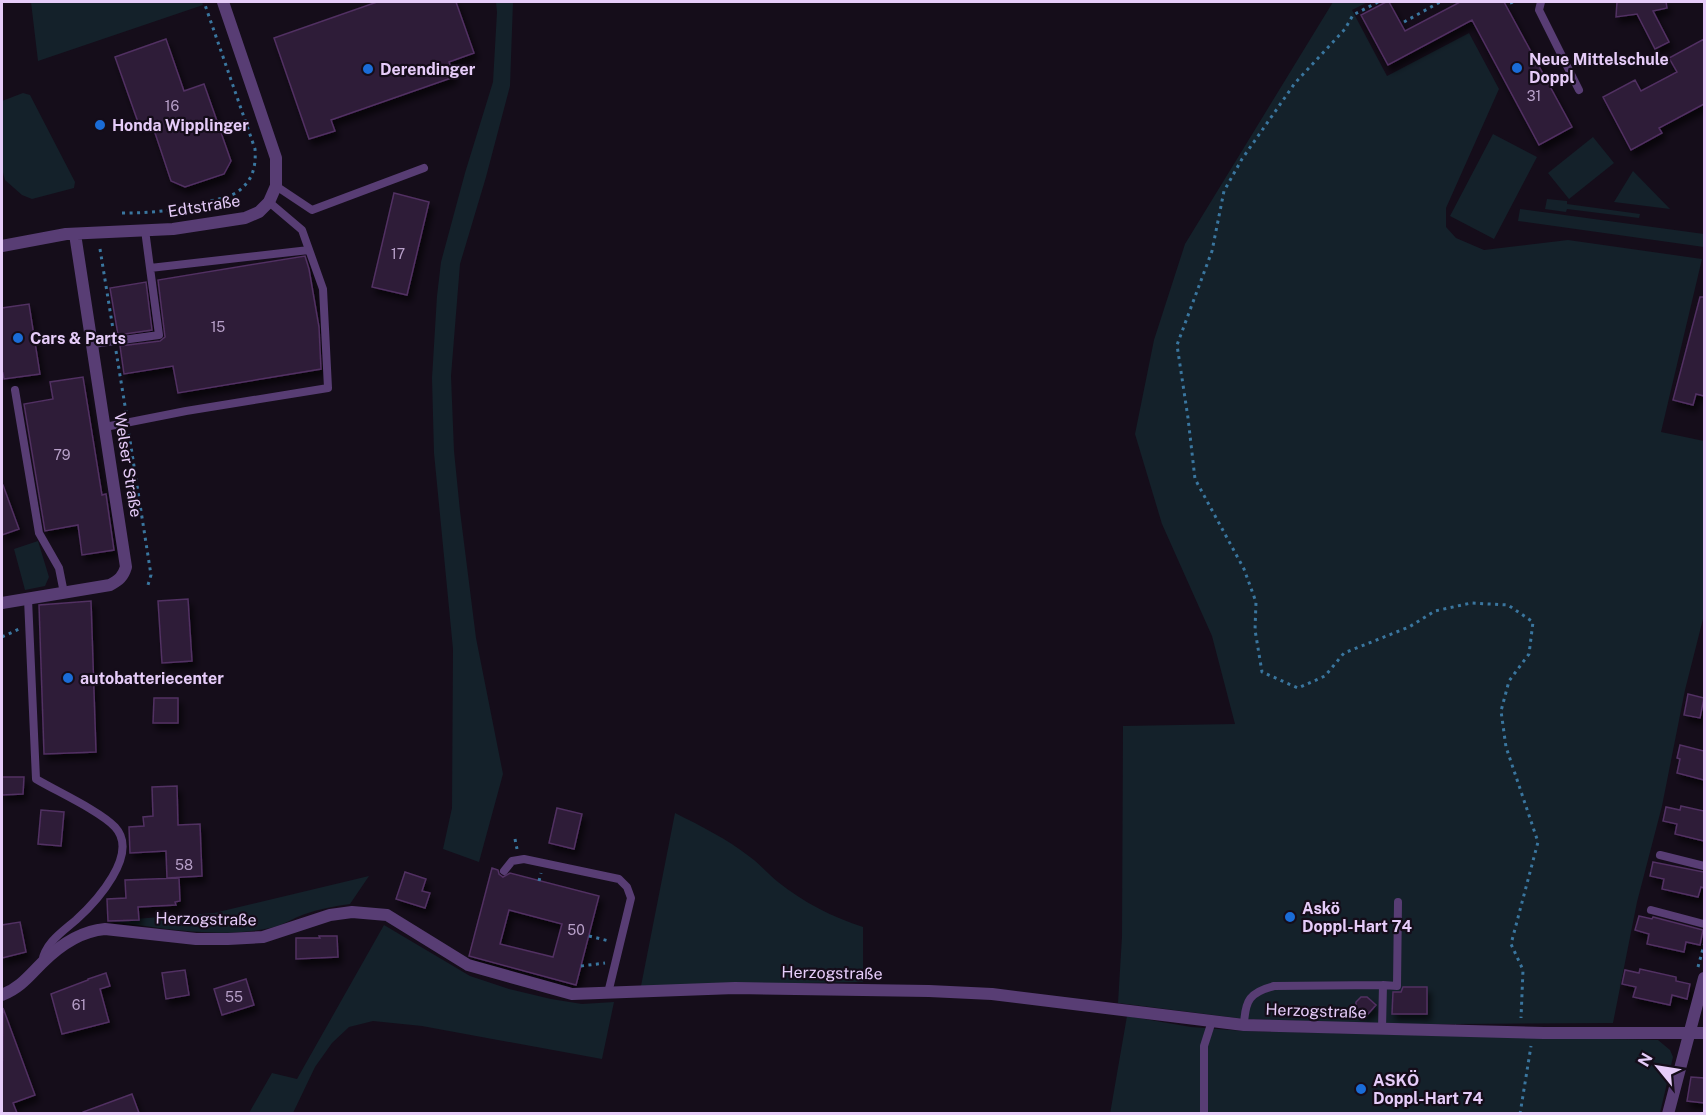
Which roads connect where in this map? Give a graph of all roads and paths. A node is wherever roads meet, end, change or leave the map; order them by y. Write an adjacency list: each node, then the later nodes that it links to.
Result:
1 (204, 2): 11 (path)
2 (223, 2): 9 (street)
3 (1378, 2): 44 (path)
4 (1440, 2): 6 (path)
5 (1541, 2): 7 (lane)
6 (1404, 22)
7 (1579, 90)
8 (424, 168): 9 (lane)
9 (276, 186): 10 (street)
10 (269, 202): 12 (street, Edtstraße); 15 (lane)
11 (122, 213)
12 (145, 230): 13 (street, Edtstraße); 16 (lane)
13 (75, 234): 14 (street, Edtstraße); 17 (street, Welser Straße)
14 (2, 246)
15 (309, 250): 16 (lane); 19 (lane)
16 (150, 268): 17 (lane)
17 (93, 345): 19 (street, Welser Straße)
18 (15, 390): 20 (lane)
19 (105, 427): 20 (street, Welser Straße)
20 (64, 593): 21 (street, Welser Straße)
21 (28, 599): 22 (street, Welser Straße); 23 (lane)
22 (2, 603)
23 (29, 628): 24 (path); 34 (lane)
24 (2, 637)
25 (1660, 855): 26 (lane)
26 (1704, 866)
27 (504, 871): 32 (lane)
28 (1398, 902): 37 (lane)
29 (1651, 910): 30 (lane)
30 (1704, 924)
31 (589, 936): 32 (path)
32 (620, 944): 33 (lane)
33 (616, 962): 35 (path); 38 (lane)
34 (42, 963): 38 (street, Herzogstraße); 39 (street, Herzogstraße)
35 (581, 966)
36 (1704, 978): 43 (street)
37 (1383, 985): 41 (lane); 42 (lane)
38 (608, 993): 40 (street, Herzogstraße)
39 (2, 995)
40 (1212, 1021): 41 (street, Herzogstraße); 46 (lane)
41 (1244, 1025): 42 (street, Herzogstraße)
42 (1382, 1029): 44 (street, Herzogstraße)
43 (1689, 1032): 44 (street, Herzogstraße); 45 (street, Herzogstraße); 48 (street)
44 (1527, 1033): 47 (path)
45 (1704, 1033)
46 (1204, 1113)
47 (1520, 1113)
48 (1668, 1113)

